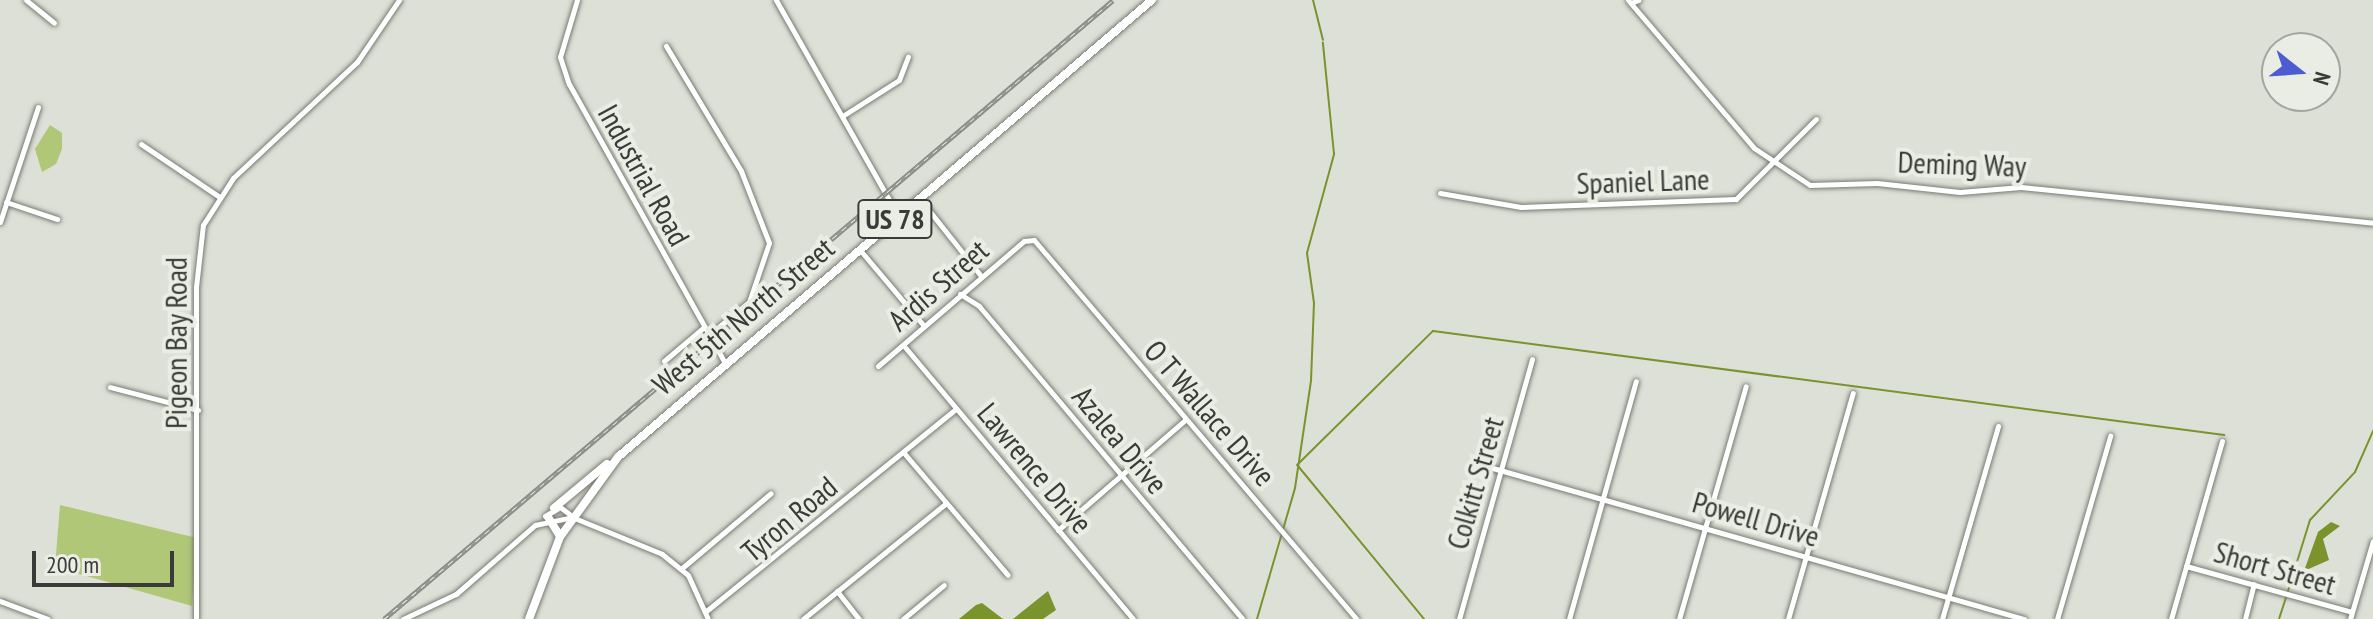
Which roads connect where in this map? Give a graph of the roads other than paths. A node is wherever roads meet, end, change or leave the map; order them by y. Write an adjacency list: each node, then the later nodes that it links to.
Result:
1 (26, 0): 8 (street)
2 (399, 0): 17 (street, Pigeon Bay Road)
3 (577, 0): 29 (street, Industrial Road)
4 (776, 0): 12 (street)
5 (1152, 0): 18 (main road, West 5th North Street / US 78)
6 (1638, 0): 7 (street)
7 (1629, 2): 15 (street, Deming Way)
8 (54, 23)
9 (666, 46): 30 (street)
10 (908, 57): 12 (street)
11 (38, 107): 19 (street)
12 (844, 115): 20 (street)
13 (1816, 119): 15 (street, Spaniel Lane)
14 (141, 144): 17 (street)
15 (1771, 164): 16 (street, Spaniel Lane); 23 (street, Deming Way)
16 (1440, 193)
17 (218, 196): 41 (street, Pigeon Bay Road)
18 (919, 199): 20 (main road, West 5th North Street / US 78); 26 (street)
19 (6, 202): 21 (street); 22 (street)
20 (898, 216): 25 (main road, West 5th North Street / US 78)
21 (57, 219)
22 (0, 222)
23 (2373, 223)
24 (1027, 240): 26 (street, Ardis Street); 42 (street, O T Wallace Drive)
25 (859, 249): 28 (street); 34 (main road, West 5th North Street / US 78)
26 (981, 276): 27 (street, Ardis Street)
27 (960, 294): 28 (street, Ardis Street); 50 (street, Azalea Drive)
28 (924, 326): 31 (street, Ardis Street)
29 (704, 327): 30 (street, Industrial Road); 33 (street)
30 (710, 334): 34 (street, Industrial Road)
31 (904, 346): 35 (street, Ardis Street); 40 (street, Lawrence Drive)
32 (1532, 359): 49 (street, Colkitt Street)
33 (664, 361)
34 (725, 363): 47 (main road, West 5th North Street / US 78)
35 (878, 366)
36 (1636, 381): 52 (street)
37 (1746, 386): 58 (street)
38 (110, 387): 41 (street)
39 (1853, 393): 62 (street)
40 (956, 409): 46 (street, Tyron Road); 59 (street, Lawrence Drive)
41 (198, 410): 74 (street, Pigeon Bay Road)
42 (1186, 419): 50 (street); 82 (street, O T Wallace Drive)
43 (1998, 426): 69 (street)
44 (2110, 436): 89 (street)
45 (2222, 441): 63 (street)
46 (902, 454): 53 (street); 72 (street, Tyron Road)
47 (612, 463): 54 (main road); 56 (main road, West 5th North Street / US 78)
48 (1475, 463): 49 (street, Powell Drive)
49 (1503, 469): 52 (street, Powell Drive); 83 (street, Colkitt Street)
50 (1122, 476): 59 (street); 81 (street, Azalea Drive)
51 (771, 493): 64 (street)
52 (1604, 498): 58 (street, Powell Drive); 84 (street)
53 (946, 503): 65 (street); 68 (street)
54 (554, 508): 56 (street); 57 (street)
55 (548, 517): 56 (street); 57 (street); 60 (main road)
56 (572, 517): 60 (main road, West 5th North Street / US 78); 64 (street)
57 (535, 525): 75 (street)
58 (1705, 527): 62 (street, Powell Drive); 85 (street)
59 (1058, 530): 80 (street, Lawrence Drive)
60 (560, 537): 76 (main road, West 5th North Street / US 78)
61 (2373, 541): 71 (street)
62 (1806, 557): 69 (street, Powell Drive); 86 (street)
63 (2186, 566): 66 (street, Short Street); 90 (street)
64 (682, 568): 72 (street)
65 (1008, 575)
66 (2254, 584): 71 (street, Short Street); 91 (street)
67 (944, 585): 79 (street)
68 (837, 591): 77 (street); 78 (street)
69 (1949, 597): 87 (street); 88 (street, Powell Drive)
70 (0, 601): 73 (street)
71 (2351, 615)
72 (707, 616)
73 (48, 619)
74 (196, 619)
75 (403, 619)
76 (529, 619)
77 (803, 619)
78 (859, 619)
79 (903, 619)
80 (1133, 619)
81 (1243, 619)
82 (1357, 619)
83 (1459, 619)
84 (1569, 619)
85 (1679, 619)
86 (1788, 619)
87 (1942, 619)
88 (2024, 619)
89 (2057, 619)
90 (2171, 619)
91 (2245, 619)

